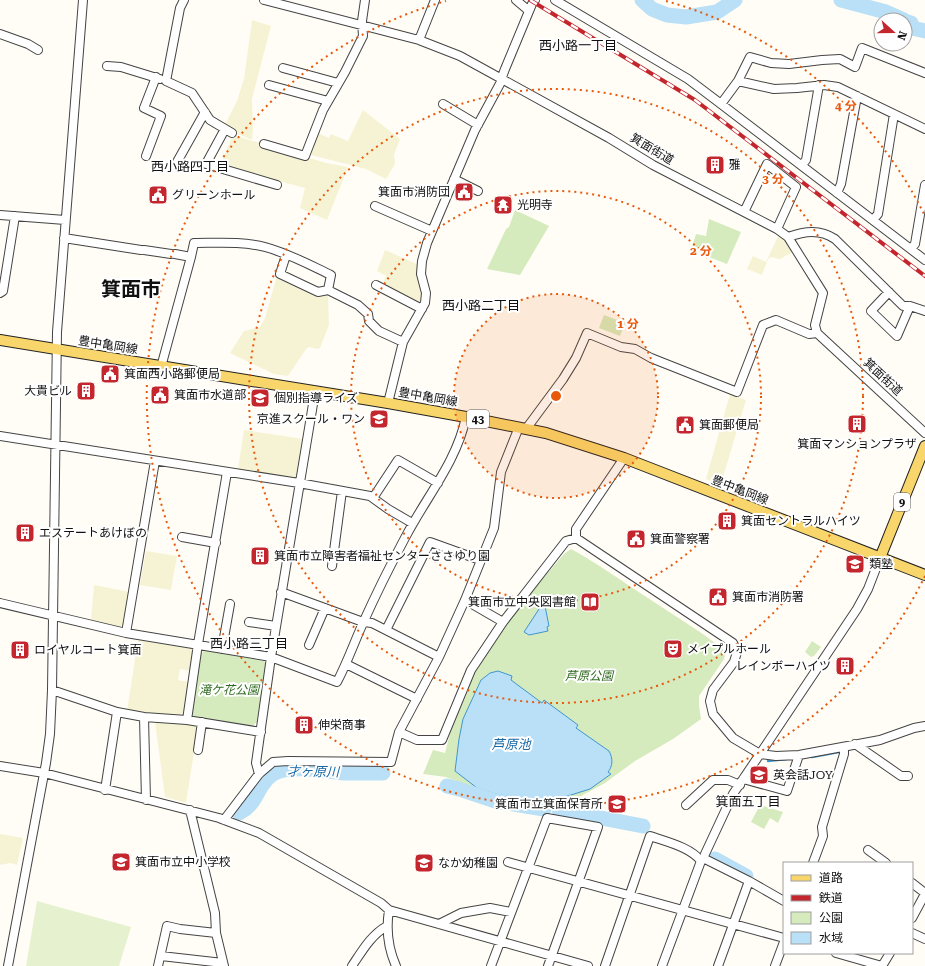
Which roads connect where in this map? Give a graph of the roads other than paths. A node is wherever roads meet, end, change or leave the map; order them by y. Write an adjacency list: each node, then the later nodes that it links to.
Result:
1 (83, 0): 45 (street)
2 (184, 0): 19 (street)
3 (264, 0): 10 (street, 箕面街道)
4 (365, 0): 10 (street)
5 (435, 0): 12 (street)
6 (516, 0): 9 (street)
7 (535, 0): 9 (street)
8 (555, 0): 27 (street)
9 (529, 11): 18 (street)
10 (363, 25): 12 (street, 箕面街道); 21 (street)
11 (0, 34): 13 (street)
12 (419, 40): 18 (street, 箕面街道)
13 (38, 50)
14 (107, 66): 17 (street)
15 (283, 68): 21 (street)
16 (925, 73): 20 (street)
17 (156, 77): 19 (street); 33 (street)
18 (502, 80): 30 (street); 42 (street, 箕面街道)
19 (166, 81): 28 (street)
20 (738, 81): 23 (street); 27 (street)
21 (338, 83): 25 (street)
22 (269, 85): 25 (street)
23 (819, 85): 24 (street); 35 (street)
24 (856, 96): 29 (street); 40 (street)
25 (328, 101): 32 (street)
26 (443, 104): 30 (street)
27 (721, 104): 35 (street)
28 (205, 112): 34 (street); 37 (street)
29 (894, 114): 31 (street); 46 (street)
30 (478, 125): 36 (street)
31 (925, 129)
32 (264, 144)
33 (146, 156)
34 (177, 162)
35 (802, 165): 40 (street)
36 (454, 179): 39 (street); 48 (street)
37 (277, 184)
38 (925, 189): 51 (street)
39 (478, 191)
40 (837, 193): 46 (street)
41 (375, 206): 48 (street)
42 (744, 212): 47 (street, 箕面街道); 47 (street)
43 (0, 215): 44 (street)
44 (15, 216): 45 (street); 58 (street)
45 (65, 220): 50 (street)
46 (873, 220): 51 (street)
47 (777, 228): 49 (street, 箕面街道)
48 (432, 231): 60 (street)
49 (788, 237): 57 (street); 62 (street, 箕面街道)
50 (64, 238): 53 (street); 65 (street)
51 (911, 249): 54 (street)
52 (286, 255): 53 (street); 56 (street); 56 (street)
53 (191, 257): 66 (street)
54 (925, 260)
55 (376, 286): 60 (street)
56 (328, 290): 64 (street)
57 (889, 292): 59 (street); 59 (street)
58 (0, 294)
59 (910, 306): 61 (street)
60 (422, 309): 64 (street)
61 (925, 311)
62 (817, 333): 70 (street); 71 (street, 箕面街道)
63 (0, 340): 65 (main road, 豊中亀岡線 / 43)
64 (403, 342): 68 (street)
65 (57, 350): 66 (main road, 豊中亀岡線 / 43); 73 (street)
66 (161, 367): 67 (main road, 豊中亀岡線 / 43)
67 (315, 392): 68 (main road, 豊中亀岡線 / 43); 78 (street)
68 (388, 403): 69 (main road, 豊中亀岡線 / 43)
69 (466, 417): 70 (main road, 豊中亀岡線 / 43); 79 (street)
70 (522, 428): 75 (main road, 豊中亀岡線 / 43); 87 (street)
71 (925, 433)
72 (0, 436): 73 (street)
73 (56, 445): 76 (street); 95 (street)
74 (925, 446): 86 (main road, 9)
75 (624, 458): 84 (street); 86 (main road, 豊中亀岡線 / 43)
76 (155, 461): 77 (street); 101 (street)
77 (227, 472): 78 (street); 85 (street)
78 (299, 483): 80 (street); 90 (street)
79 (438, 483): 81 (street); 82 (street)
80 (342, 491): 81 (street); 88 (street)
81 (373, 498): 82 (street)
82 (412, 523): 97 (street)
83 (182, 537): 85 (street)
84 (576, 538): 98 (street); 120 (street)
85 (216, 543): 102 (street)
86 (880, 558): 89 (main road, 豊中亀岡線); 120 (street)
87 (480, 560): 91 (street); 100 (street)
88 (332, 566)
89 (925, 576)
90 (281, 592): 94 (street); 99 (street)
91 (465, 600): 98 (street); 106 (street)
92 (0, 603): 95 (street)
93 (230, 604): 104 (street)
94 (325, 608): 97 (street); 103 (street)
95 (53, 616): 101 (street); 108 (street)
96 (249, 622): 99 (street)
97 (363, 622): 100 (street); 107 (street)
98 (503, 622): 116 (street)
99 (276, 626): 105 (street)
100 (386, 630): 106 (street)
101 (126, 633): 102 (street)
102 (198, 644): 104 (street); 112 (street)
103 (309, 645)
104 (222, 649): 105 (street)
105 (271, 657): 107 (street); 115 (street)
106 (439, 657): 109 (street)
107 (346, 664): 109 (street)
108 (52, 690): 110 (street); 123 (street)
109 (417, 699): 116 (street)
110 (117, 712): 111 (street); 127 (street)
111 (144, 717): 112 (street); 128 (street)
112 (187, 720): 113 (street)
113 (202, 722): 115 (street); 119 (street)
114 (925, 726): 117 (street)
115 (261, 732): 124 (street)
116 (399, 732): 124 (street)
117 (855, 744): 118 (street); 125 (street)
118 (844, 747): 121 (street); 134 (street)
119 (198, 750)
120 (760, 754): 121 (street); 126 (street)
121 (799, 755): 126 (street)
122 (0, 766): 123 (street)
123 (44, 773): 127 (street); 164 (street)
124 (259, 774): 131 (street)
125 (908, 776)
126 (741, 782): 129 (street); 138 (street)
127 (105, 790): 128 (street)
128 (146, 800): 130 (street)
129 (686, 805)
130 (190, 810): 131 (street); 152 (street)
131 (224, 820): 144 (street)
132 (868, 850): 135 (street)
133 (508, 862): 136 (street)
134 (813, 862)
135 (885, 862)
136 (528, 867): 137 (street); 137 (street); 146 (street)
137 (578, 881): 141 (street); 161 (street)
138 (749, 881): 142 (street); 150 (street)
139 (913, 884): 140 (street)
140 (925, 894): 147 (street)
141 (629, 896): 145 (street); 145 (street); 170 (street)
142 (783, 900)
143 (925, 907): 148 (street)
144 (389, 910): 149 (street); 151 (street)
145 (682, 910): 150 (street); 171 (street)
146 (511, 912): 149 (street); 156 (street)
147 (913, 916)
148 (913, 917)
149 (439, 924): 156 (street)
150 (732, 925): 154 (street); 172 (street)
151 (387, 926): 163 (street); 166 (street)
152 (216, 933): 160 (street); 162 (street)
153 (913, 933): 155 (street)
154 (783, 938)
155 (925, 939)
156 (500, 941): 161 (street); 167 (street)
157 (783, 945): 173 (street)
158 (840, 954): 174 (street)
159 (889, 954): 174 (street)
160 (161, 956): 162 (street); 165 (street)
161 (552, 956): 168 (street); 169 (street)
162 (223, 964)
163 (393, 964)
164 (8, 966)
165 (158, 966)
166 (352, 966)
167 (491, 966)
168 (548, 966)
169 (588, 966)
170 (605, 966)
171 (662, 966)
172 (718, 966)
173 (775, 966)
174 (882, 966)

